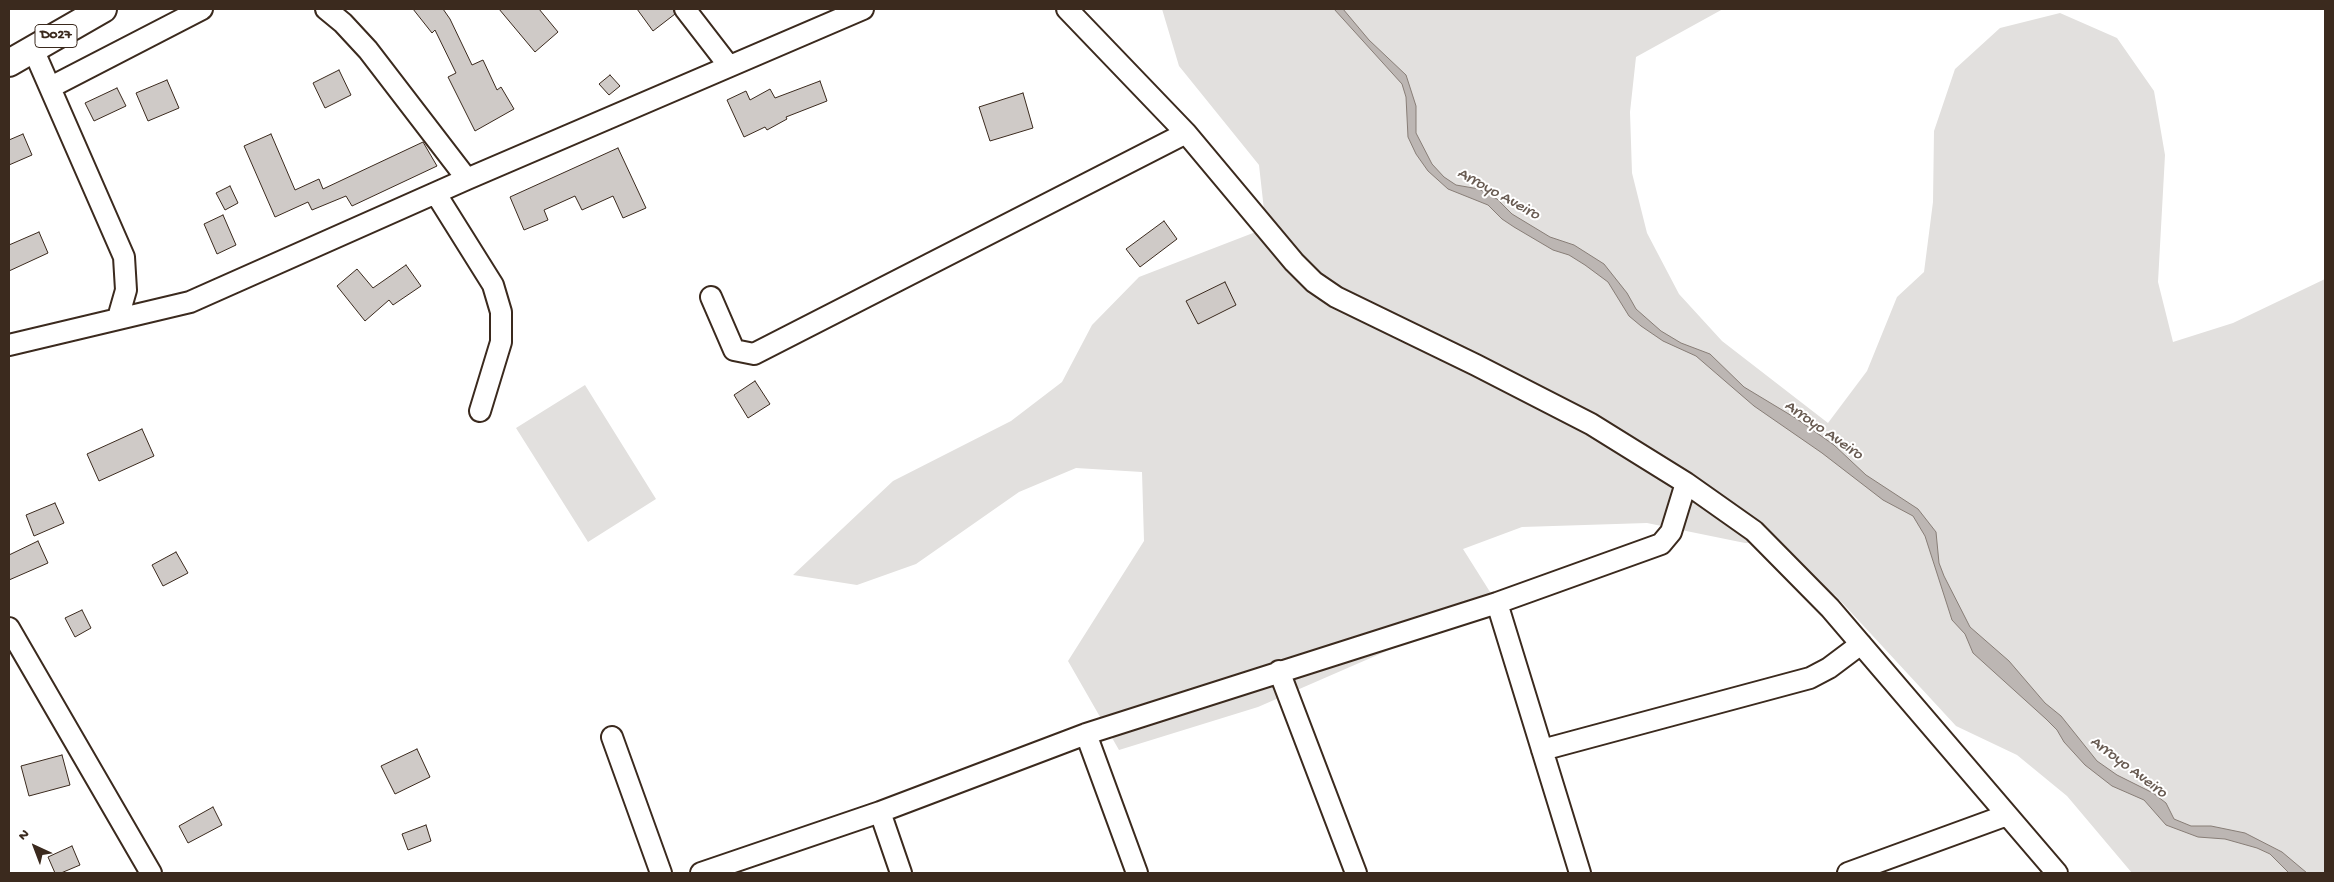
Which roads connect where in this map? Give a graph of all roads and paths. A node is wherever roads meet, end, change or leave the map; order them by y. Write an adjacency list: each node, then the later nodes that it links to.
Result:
1 (102, 9): 7 (main road, D027)
2 (202, 9): 10 (street)
3 (326, 9): 12 (street)
4 (685, 9): 9 (street)
5 (863, 9): 9 (street)
6 (1067, 9): 11 (street)
7 (33, 49): 8 (main road, D027); 10 (street)
8 (9, 63)
9 (729, 66): 12 (street)
10 (51, 87): 15 (street)
11 (1186, 133): 14 (street); 18 (street)
12 (467, 179): 13 (street)
13 (436, 194): 15 (street); 17 (street)
14 (711, 297)
15 (118, 318): 16 (street)
16 (9, 345)
17 (480, 411)
18 (1686, 482): 19 (street); 21 (street)
19 (1497, 603): 22 (street); 25 (street)
20 (9, 628): 28 (street)
21 (1861, 644): 25 (street); 27 (street)
22 (1279, 671): 23 (street); 33 (street)
23 (1086, 734): 26 (street); 32 (street)
24 (612, 737): 29 (street)
25 (1542, 750): 34 (street)
26 (880, 812): 30 (street); 31 (street)
27 (2007, 815): 35 (street); 36 (street)
28 (151, 873)
29 (661, 873)
30 (701, 873)
31 (901, 873)
32 (1137, 873)
33 (1356, 873)
34 (1580, 873)
35 (1848, 873)
36 (2057, 873)

